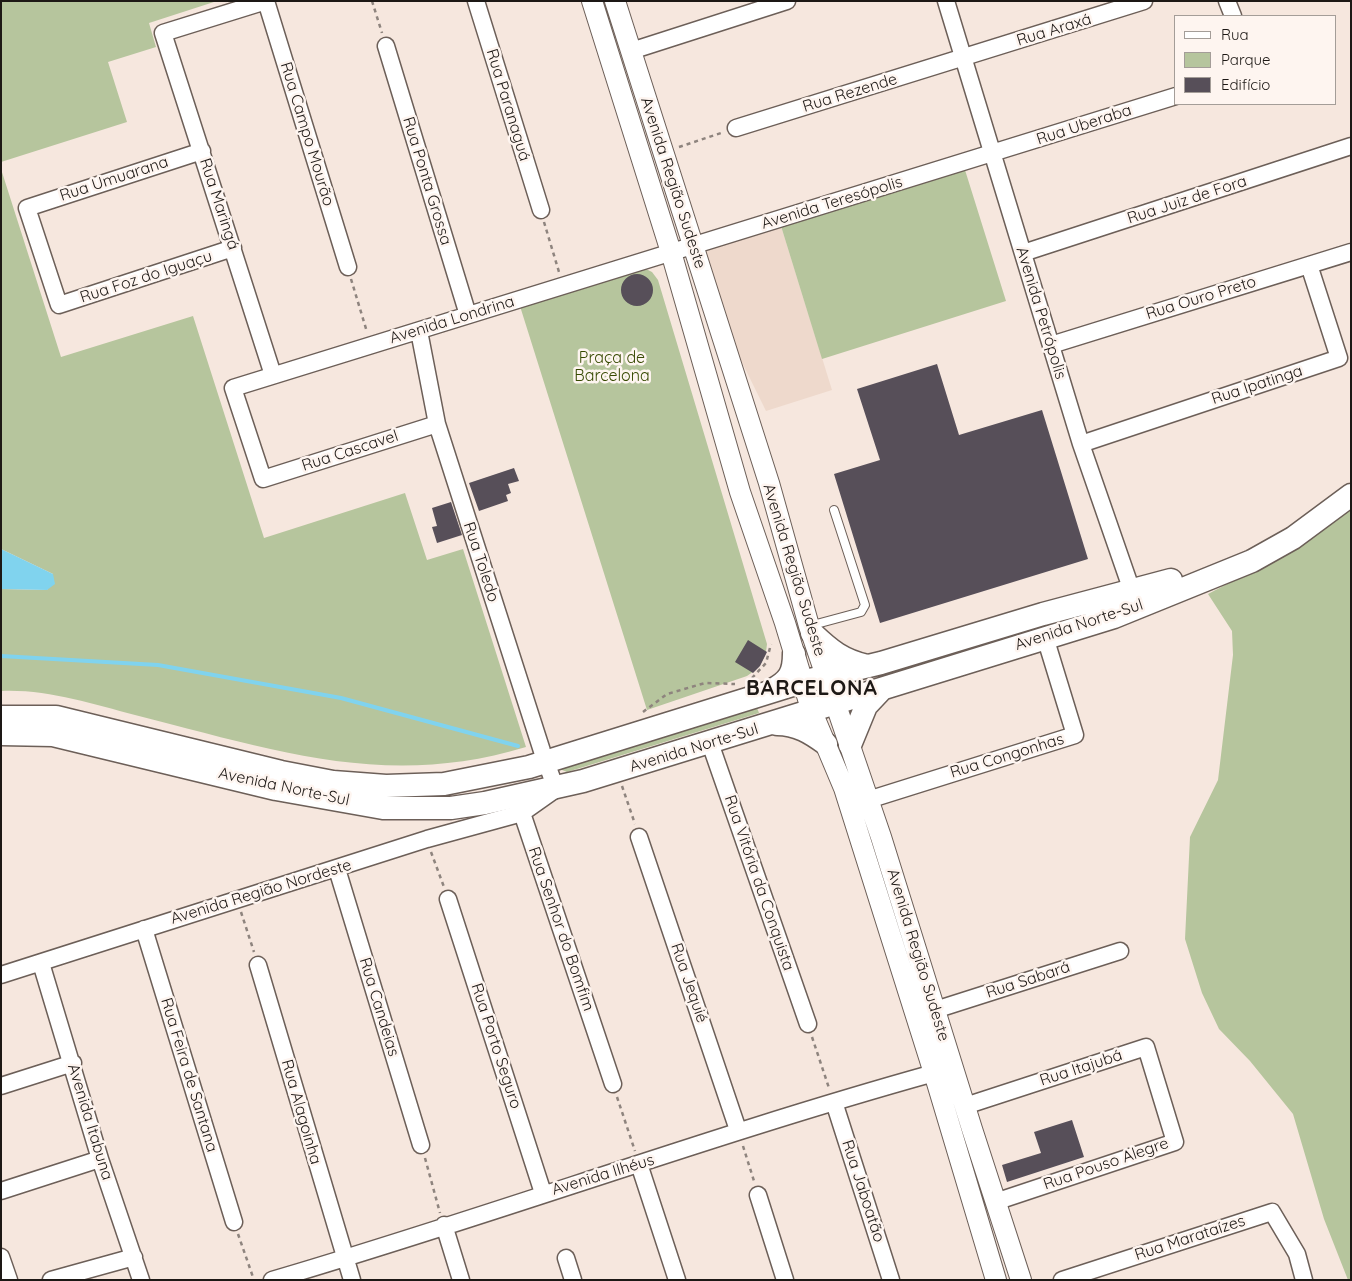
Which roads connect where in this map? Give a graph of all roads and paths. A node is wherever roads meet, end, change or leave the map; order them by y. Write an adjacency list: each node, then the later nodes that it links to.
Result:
1 (266, 1): 17 (street, Rua Maringá); 27 (street, Rua Campo Mourão)
2 (372, 1): 11 (path)
3 (476, 1): 20 (street, Rua Paranaguá)
4 (592, 1): 23 (street, Avenida Região Sudeste)
5 (615, 1): 12 (street, Avenida Região Sudeste)
6 (787, 1): 12 (street)
7 (946, 1): 13 (street, Avenida Petrópolis)
8 (1144, 1): 13 (street, Rua Araxá)
9 (1227, 1): 10 (street)
10 (1233, 15)
11 (386, 46): 30 (street, Rua Ponta Grossa)
12 (632, 51): 18 (street, Avenida Região Sudeste)
13 (963, 58): 15 (street, Rua Rezende); 19 (street, Avenida Petrópolis)
14 (1174, 97): 19 (street, Rua Uberaba)
15 (736, 128): 18 (path)
16 (1351, 146): 25 (street, Rua Juiz de Fora)
17 (202, 151): 22 (street, Rua Maringá); 29 (street, Rua Umuarana)
18 (664, 152): 21 (street, Avenida Região Sudeste)
19 (993, 154): 21 (street, Avenida Teresópolis); 25 (street, Avenida Petrópolis)
20 (540, 210): 28 (path)
21 (693, 244): 23 (street, Avenida Teresópolis); 39 (street, Avenida Região Sudeste)
22 (233, 248): 29 (street, Rua Foz do Iguaçu); 34 (street, Rua Maringá)
23 (671, 252): 28 (street, Avenida Londrina); 40 (street, Avenida Região Sudeste)
24 (1351, 252): 26 (street, Rua Ouro Preto)
25 (1023, 253): 33 (street, Avenida Petrópolis)
26 (1309, 265): 33 (street, Rua Ouro Preto); 36 (street, Rua Ipatinga)
27 (348, 267): 32 (path)
28 (563, 286): 30 (street, Avenida Londrina)
29 (58, 305)
30 (468, 315): 31 (street, Avenida Londrina)
31 (419, 331): 32 (street, Avenida Londrina); 35 (street, Rua Toledo)
32 (371, 345): 34 (street, Avenida Londrina)
33 (1051, 345): 36 (street, Avenida Petrópolis)
34 (273, 376): 37 (street, Avenida Londrina)
35 (437, 424): 37 (street, Rua Cascavel); 66 (street, Rua Toledo)
36 (1081, 444): 45 (street, Avenida Petrópolis)
37 (263, 479)
38 (1351, 481): 45 (main road, Avenida Norte-Sul)
39 (769, 483): 40 (street); 43 (street, Avenida Região Sudeste)
40 (740, 492): 44 (street, Avenida Região Sudeste)
41 (1351, 495): 46 (main road, Avenida Norte-Sul)
42 (834, 510): 47 (lane)
43 (781, 527): 44 (street); 47 (street, Avenida Região Sudeste)
44 (754, 536): 50 (street, Avenida Região Sudeste)
45 (1132, 591): 46 (street); 51 (main road, Avenida Norte-Sul)
46 (1114, 617): 48 (main road, Avenida Norte-Sul)
47 (811, 629): 51 (main road); 52 (street, Avenida Região Sudeste)
48 (1045, 637): 56 (main road, Avenida Norte-Sul); 69 (street, Rua Congonhas)
49 (771, 644): 55 (path)
50 (794, 654): 54 (street, Avenida Região Sudeste); 55 (main road)
51 (868, 666): 52 (main road, Avenida Norte-Sul)
52 (826, 677): 54 (main road, Avenida Norte-Sul); 57 (street, Avenida Região Sudeste)
53 (743, 682): 59 (path)
54 (802, 682): 55 (main road, Avenida Norte-Sul); 58 (street, Avenida Região Sudeste)
55 (758, 687): 66 (main road, Avenida Norte-Sul)
56 (882, 688): 57 (main road, Avenida Norte-Sul); 65 (main road)
57 (835, 703): 58 (main road, Avenida Norte-Sul); 65 (street, Avenida Região Sudeste)
58 (812, 712): 61 (main road, Avenida Norte-Sul); 64 (street, Avenida Região Sudeste)
59 (638, 716)
60 (1, 718): 66 (main road, Avenida Norte-Sul)
61 (771, 724): 63 (main road, Avenida Norte-Sul); 64 (main road)
62 (1, 734): 68 (main road, Avenida Norte-Sul)
63 (710, 743): 67 (main road, Avenida Norte-Sul); 82 (street, Rua Vitória da Conquista)
64 (826, 744): 84 (street, Avenida Região Sudeste)
65 (850, 745): 69 (street, Avenida Região Sudeste)
66 (545, 762): 68 (street, Rua Toledo)
67 (617, 770): 68 (main road, Avenida Norte-Sul); 71 (path)
68 (556, 789): 70 (street)
69 (868, 800): 81 (street, Avenida Região Sudeste)
70 (522, 813): 72 (street, Avenida Região Nordeste); 85 (street, Rua Senhor do Bomfim)
71 (639, 837): 90 (street, Rua Jequié)
72 (427, 839): 73 (street, Avenida Região Nordeste); 75 (path)
73 (337, 869): 74 (street, Avenida Região Nordeste); 91 (street, Rua Candeias)
74 (237, 898): 76 (street, Avenida Região Nordeste); 79 (path)
75 (448, 899): 95 (street, Rua Porto Seguro)
76 (144, 929): 78 (street, Avenida Região Nordeste); 98 (street, Rua Feira de Santana)
77 (1120, 951): 81 (street, Rua Sabará)
78 (41, 963): 80 (street, Avenida Região Nordeste); 83 (street, Avenida Itabuna)
79 (258, 964): 103 (street, Rua Alagoinha)
80 (1, 975)
81 (935, 1010): 89 (street, Avenida Região Sudeste)
82 (808, 1024): 88 (path)
83 (73, 1064): 86 (street); 92 (street, Avenida Itabuna)
84 (934, 1073): 88 (street, Avenida Ilhéus); 115 (street, Avenida Região Sudeste)
85 (613, 1084): 93 (path)
86 (1, 1086)
87 (1160, 1098): 89 (street, Rua Itajubá); 97 (street, Rua Pouso Alegre)
88 (834, 1102): 90 (street, Avenida Ilhéus); 114 (street, Rua Jaboatão)
89 (965, 1106): 97 (street, Avenida Região Sudeste)
90 (738, 1130): 93 (street, Avenida Ilhéus); 96 (path)
91 (421, 1144): 99 (path)
92 (100, 1159): 94 (street); 101 (street, Avenida Itabuna)
93 (640, 1164): 95 (street, Avenida Ilhéus); 112 (street)
94 (1, 1191)
95 (543, 1193): 99 (street, Avenida Ilhéus)
96 (758, 1195): 113 (street)
97 (995, 1202): 116 (street, Avenida Região Sudeste)
98 (234, 1222): 107 (path)
99 (444, 1225): 103 (street, Avenida Ilhéus); 110 (street)
100 (1, 1257): 104 (street)
101 (134, 1257): 105 (street); 106 (street, Avenida Itabuna)
102 (566, 1258): 111 (street)
103 (344, 1259): 108 (street, Avenida Ilhéus); 109 (street, Rua Alagoinha)
104 (8, 1280)
105 (51, 1280)
106 (142, 1280)
107 (254, 1280)
108 (272, 1280)
109 (352, 1280)
110 (462, 1280)
111 (573, 1280)
112 (677, 1280)
113 (785, 1280)
114 (891, 1280)
115 (996, 1280)
116 (1022, 1280)
117 (1062, 1280): 118 (street, Rua Marataízes)
118 (1304, 1280)

